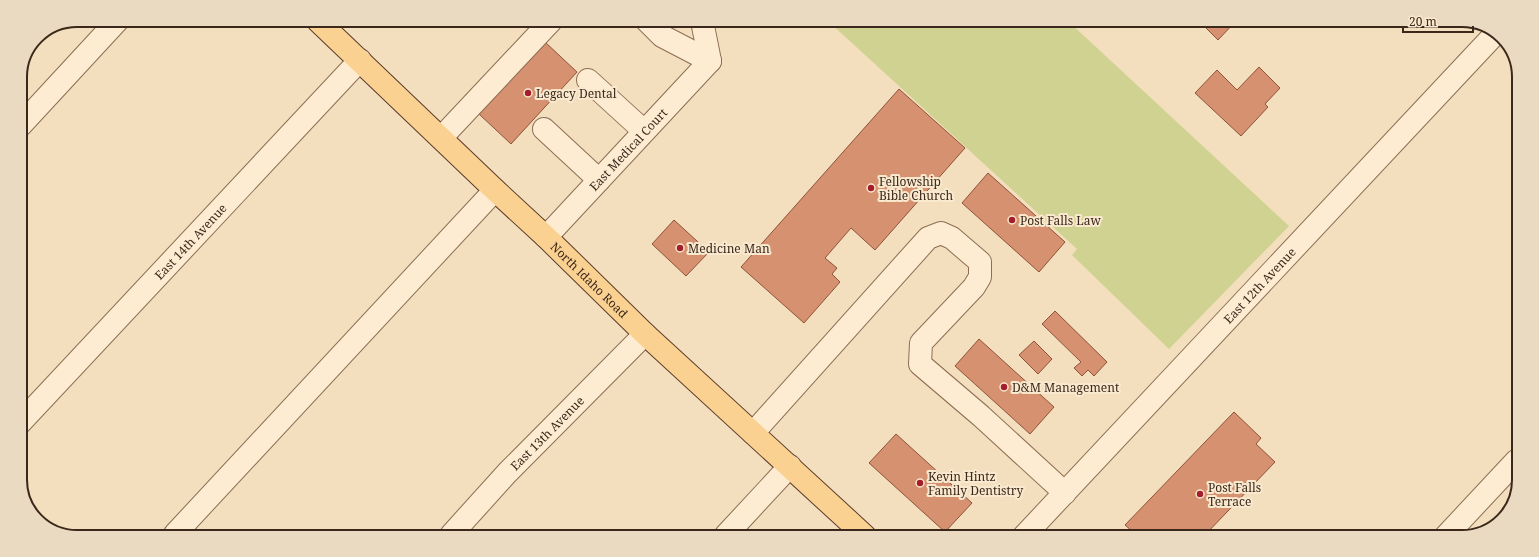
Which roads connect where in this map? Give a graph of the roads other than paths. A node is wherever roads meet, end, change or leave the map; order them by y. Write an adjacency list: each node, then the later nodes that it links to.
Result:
1 (112, 27): 10 (street)
2 (325, 27): 7 (main road, North Idaho Road)
3 (545, 27): 13 (street)
4 (653, 27): 8 (street)
5 (703, 27): 8 (street)
6 (1492, 37): 22 (street, East 12th Avenue)
7 (360, 60): 13 (main road, North Idaho Road); 18 (street, East 14th Avenue)
8 (710, 61): 12 (street, East Medical Court)
9 (588, 80): 12 (street)
10 (27, 118)
11 (544, 129): 14 (street)
12 (644, 132): 14 (street, East Medical Court)
13 (441, 138): 15 (main road, North Idaho Road)
14 (599, 180): 16 (street, East Medical Court)
15 (495, 190): 16 (main road, North Idaho Road); 23 (street)
16 (546, 237): 17 (main road, North Idaho Road)
17 (645, 334): 19 (main road, North Idaho Road); 24 (street, East 13th Avenue)
18 (27, 416)
19 (753, 433): 21 (main road, North Idaho Road); 22 (street)
20 (1512, 464): 28 (street)
21 (790, 466): 25 (street); 26 (main road, North Idaho Road)
22 (1065, 493): 27 (street, East 12th Avenue)
23 (180, 530)
24 (456, 530)
25 (731, 530)
26 (859, 530)
27 (1030, 530)
28 (1451, 530)

